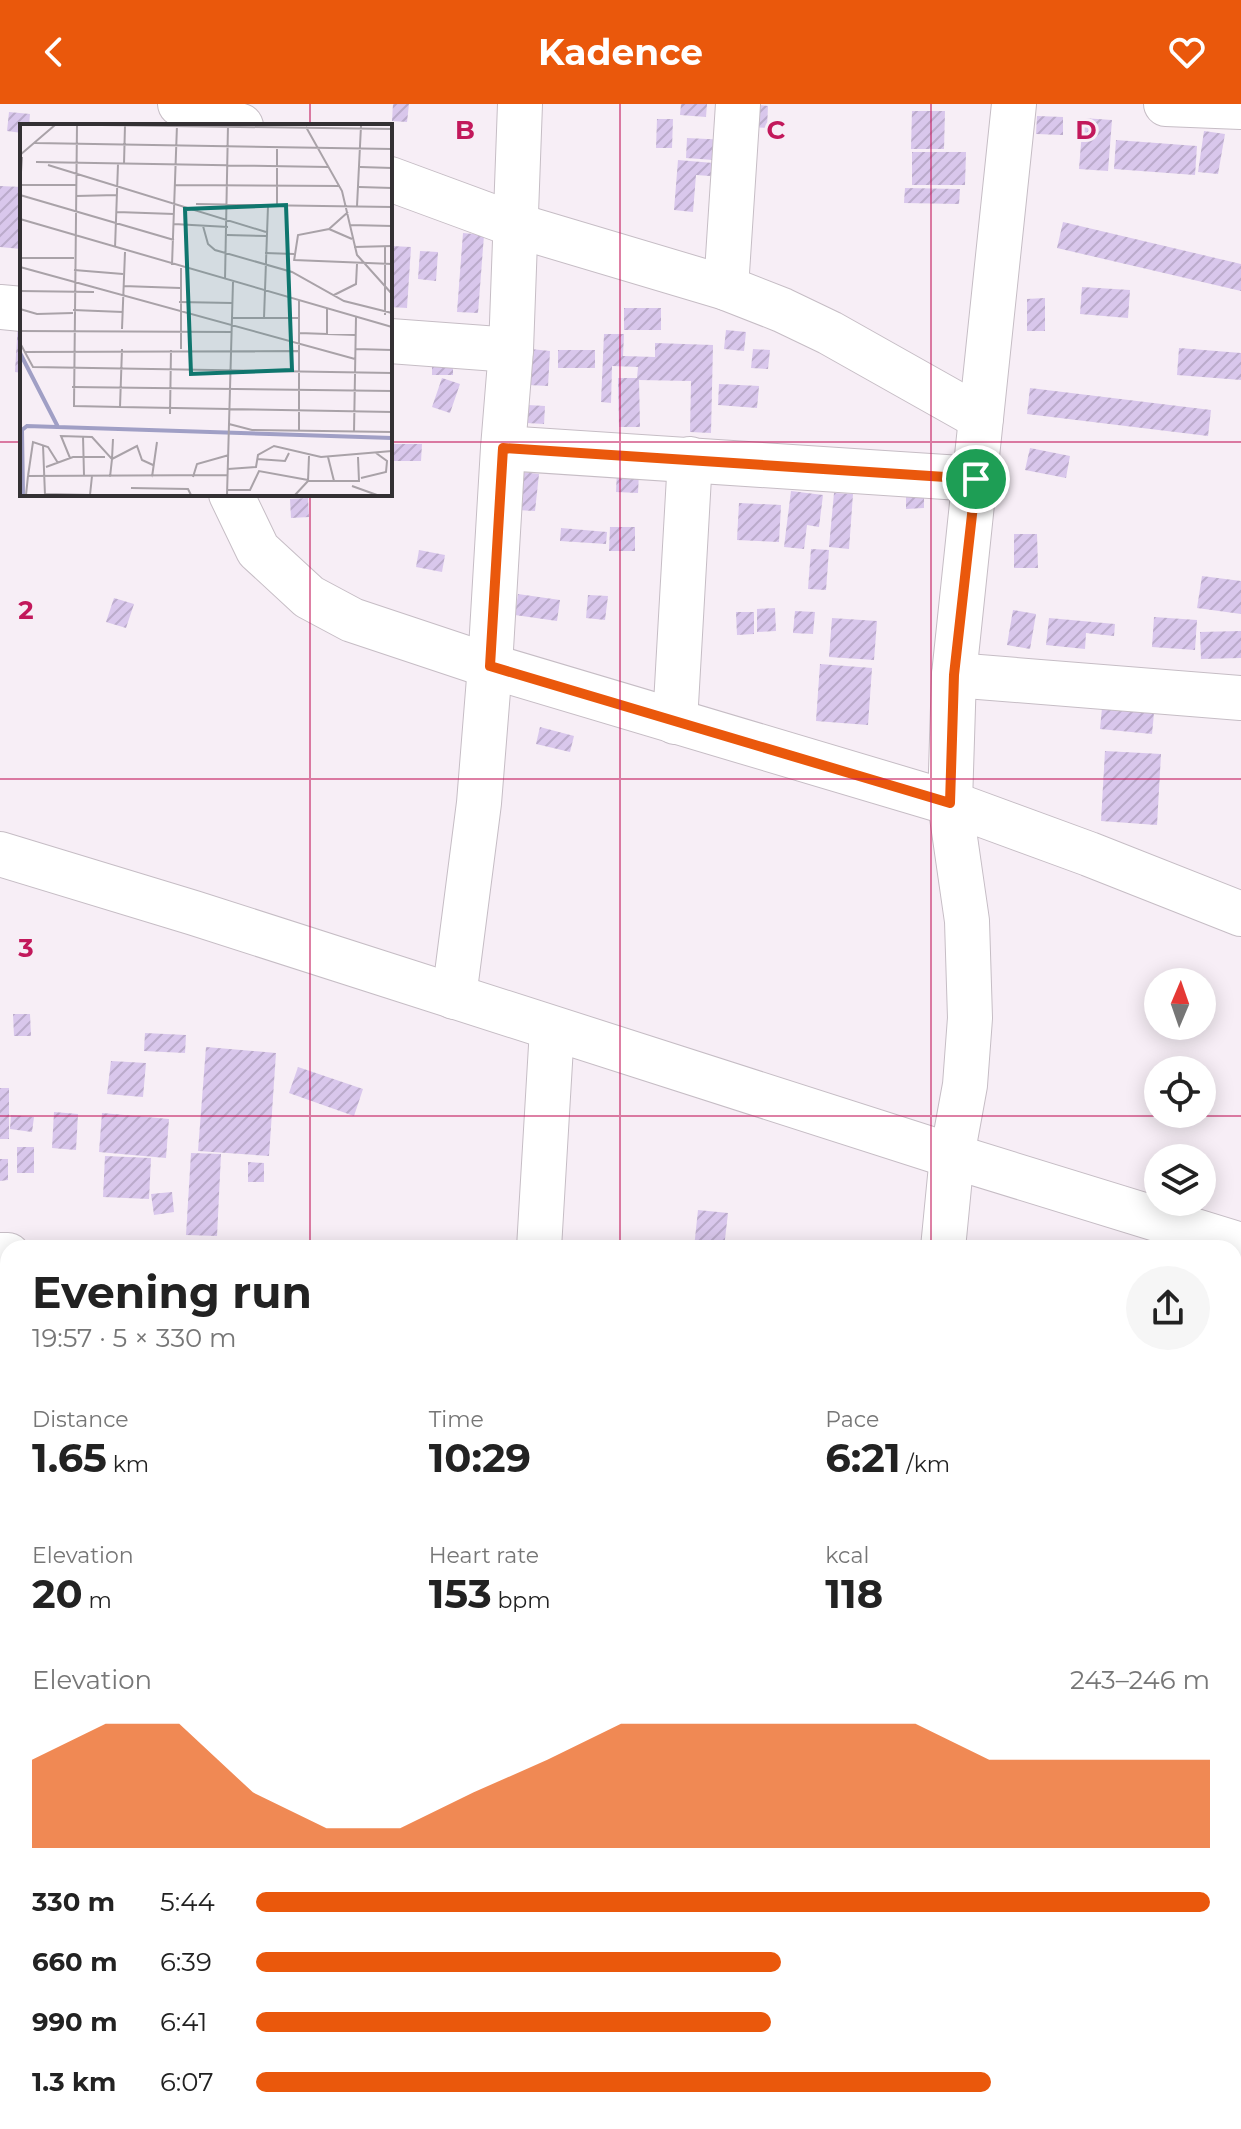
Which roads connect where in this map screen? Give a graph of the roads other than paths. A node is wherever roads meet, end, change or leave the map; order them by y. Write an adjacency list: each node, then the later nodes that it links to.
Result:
1 (180, 104): 7 (main road)
2 (520, 104): 9 (main road)
3 (738, 104): 10 (main road)
4 (1014, 104): 15 (main road)
5 (1166, 104): 6 (main road)
6 (1241, 107)
7 (235, 124)
8 (392, 180): 9 (main road)
9 (515, 225): 10 (main road); 14 (main road)
10 (726, 288): 15 (main road)
11 (0, 307): 12 (main road)
12 (20, 309)
13 (392, 341): 14 (main road)
14 (511, 350): 16 (main road)
15 (981, 418): 18 (main road)
16 (503, 448): 17 (main road); 20 (main road)
17 (690, 459): 18 (main road); 23 (main road)
18 (976, 479): 21 (main road)
19 (232, 496): 20 (main road)
20 (490, 666): 23 (main road); 27 (main road)
21 (954, 675): 22 (main road); 24 (main road)
22 (1241, 698)
23 (675, 722): 24 (main road)
24 (950, 803): 26 (main road); 29 (main road)
25 (0, 854): 27 (main road)
26 (1241, 914)
27 (454, 997): 28 (main road)
28 (552, 1029): 29 (main road); 30 (main road)
29 (952, 1156): 31 (main road); 32 (main road)
30 (539, 1240)
31 (944, 1240)
32 (1225, 1240)

